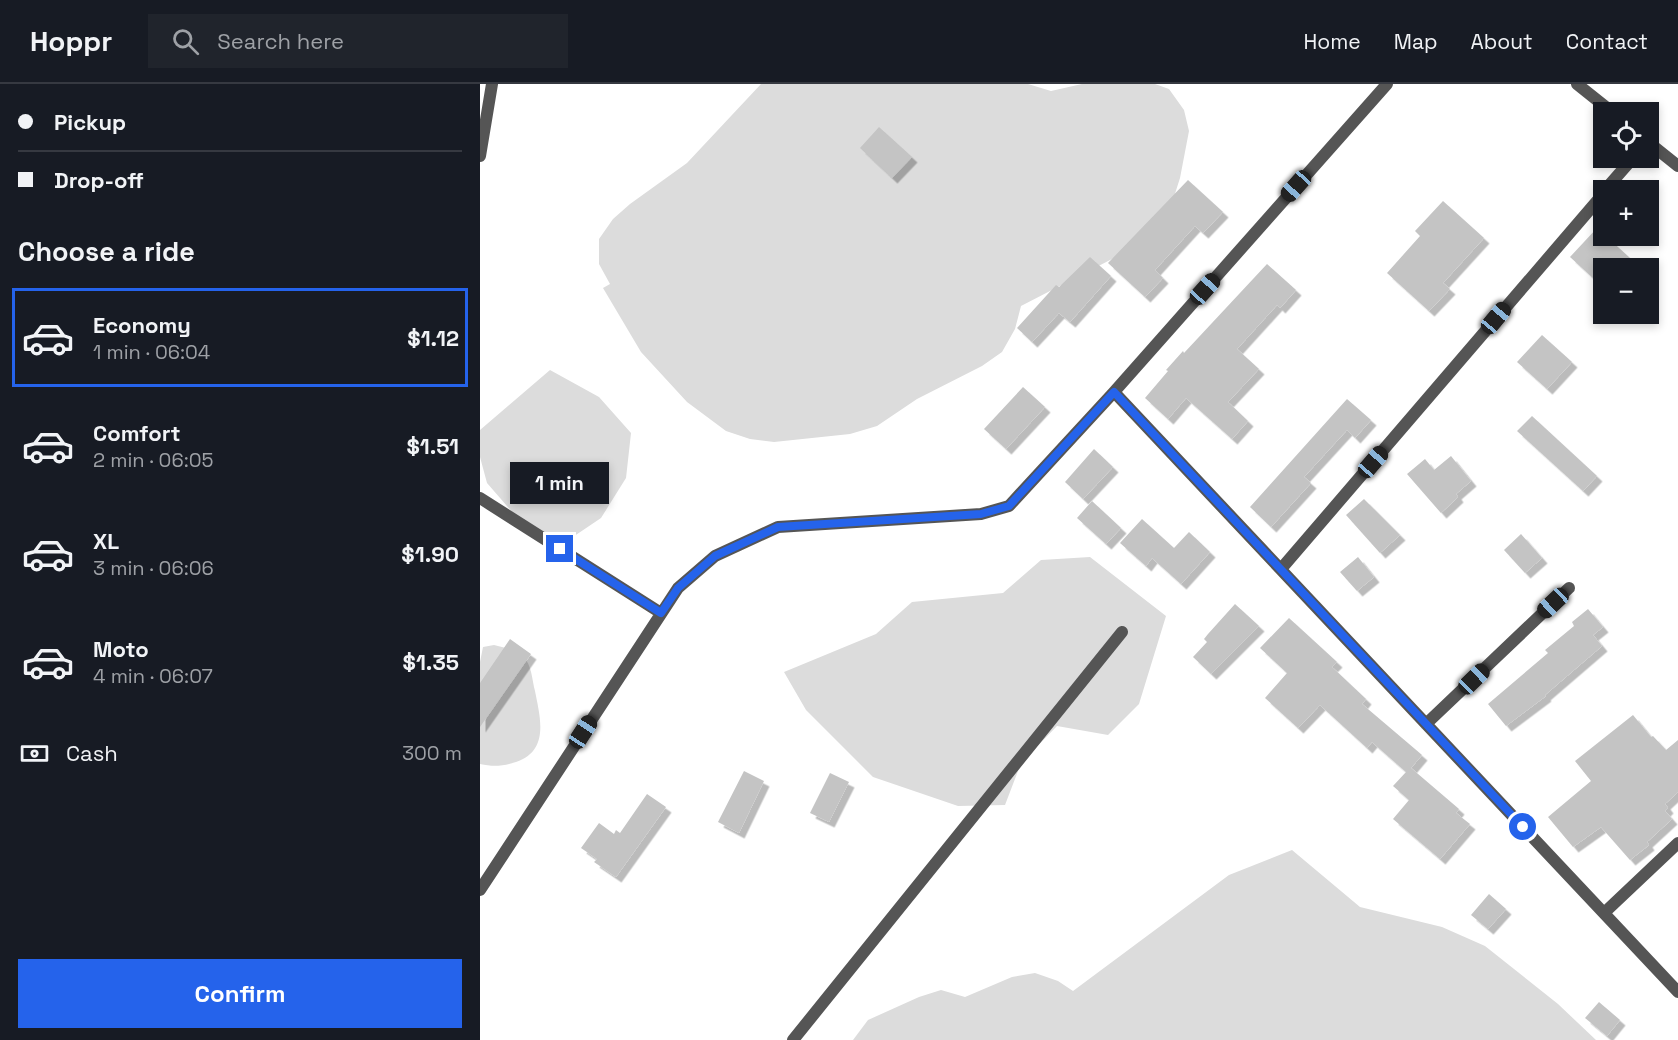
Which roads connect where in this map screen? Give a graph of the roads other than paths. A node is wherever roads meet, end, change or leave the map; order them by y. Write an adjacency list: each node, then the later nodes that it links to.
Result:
1 (492, 84): 6 (street)
2 (1387, 84): 11 (street)
3 (1577, 84): 4 (street)
4 (1600, 102)
5 (1659, 151): 7 (street)
6 (480, 156)
7 (1678, 166)
8 (1625, 168): 9 (street)
9 (1614, 180)
10 (1593, 204): 13 (street)
11 (1114, 392): 13 (street); 15 (street)
12 (480, 498): 15 (street)
13 (1281, 569): 17 (street)
14 (1569, 588): 17 (street)
15 (661, 613): 19 (street)
16 (1122, 632): 22 (street)
17 (1426, 724): 20 (street)
18 (1678, 843): 20 (street)
19 (480, 890)
20 (1604, 913): 21 (street)
21 (1678, 992)
22 (793, 1040)

